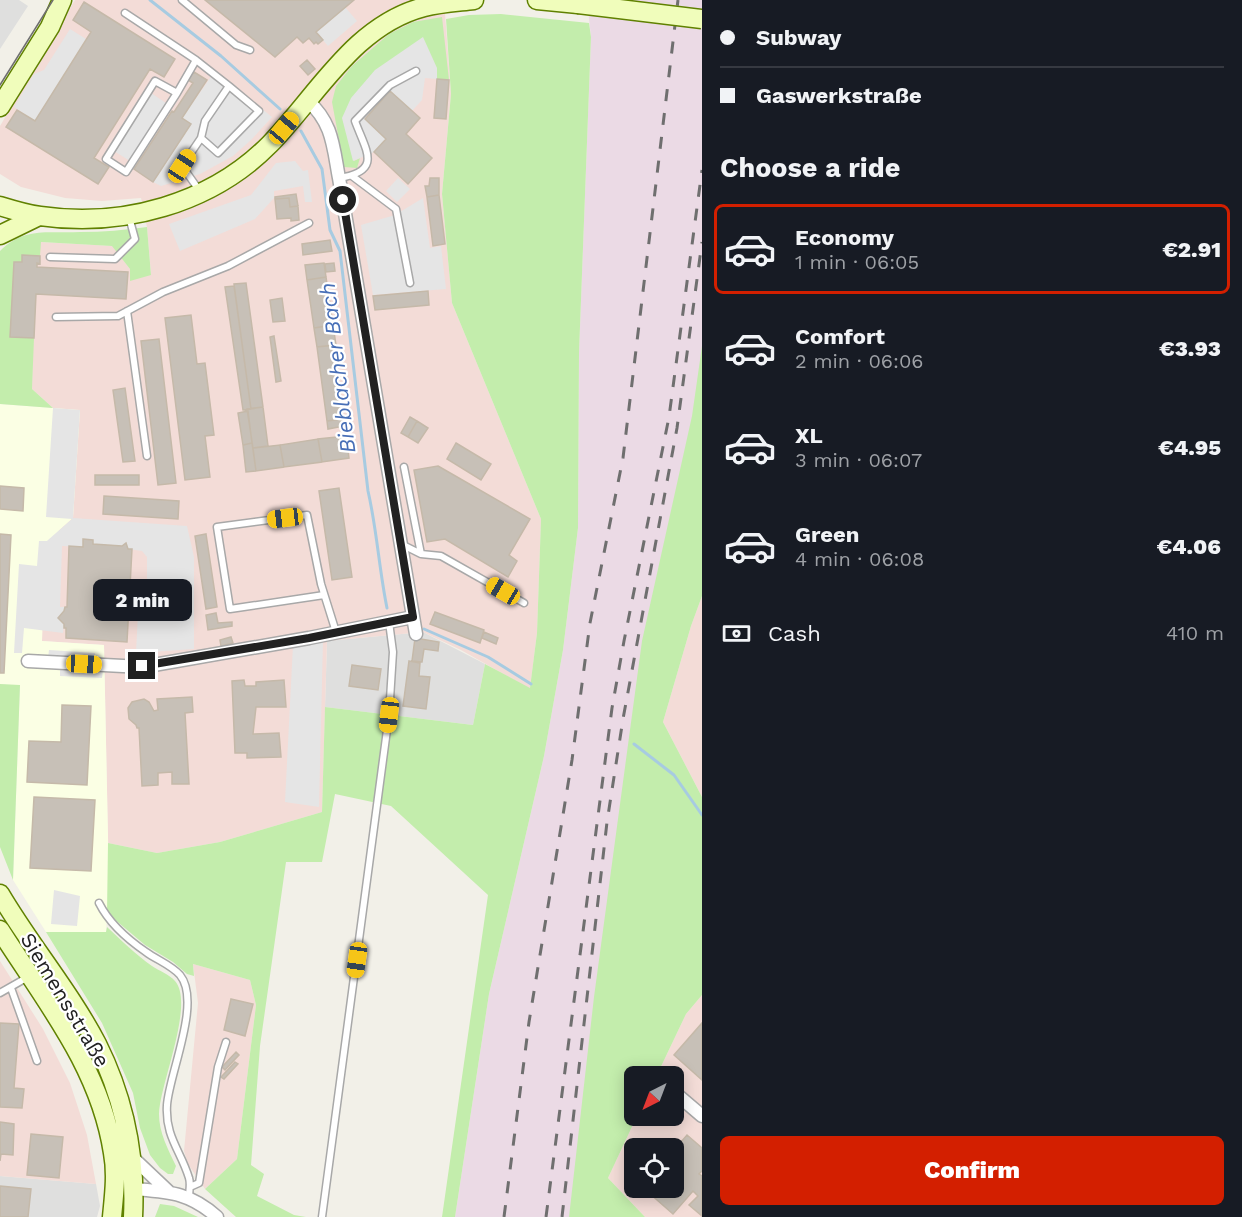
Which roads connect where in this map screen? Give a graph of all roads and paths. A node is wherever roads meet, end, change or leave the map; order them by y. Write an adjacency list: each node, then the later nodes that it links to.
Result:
1 (62, 0): 14 (main road)
2 (182, 0): 8 (lane)
3 (474, 0): 5 (main road)
4 (537, 0): 7 (main road, bridge)
5 (455, 1): 13 (main road)
6 (124, 13): 9 (lane)
7 (702, 19)
8 (250, 50)
9 (196, 60): 11 (lane); 12 (lane)
10 (417, 71): 16 (lane)
11 (229, 86): 15 (lane); 15 (lane)
12 (177, 93): 12 (lane)
13 (308, 100): 16 (street); 17 (main road)
14 (0, 107)
15 (201, 138): 17 (lane)
16 (346, 177): 24 (lane); 29 (street)
17 (201, 193): 19 (main road)
18 (0, 206): 20 (main road)
19 (128, 214): 20 (main road); 23 (lane)
20 (39, 216): 22 (main road)
21 (309, 223): 25 (lane)
22 (0, 235)
23 (50, 257)
24 (410, 283)
25 (127, 311): 26 (lane); 27 (lane)
26 (56, 317)
27 (147, 456)
28 (404, 467): 30 (lane)
29 (400, 543): 30 (lane); 33 (street)
30 (421, 554): 32 (lane)
31 (324, 595): 31 (lane); 35 (lane)
32 (524, 603)
33 (413, 617): 34 (street); 36 (street)
34 (389, 621): 35 (street); 55 (lane)
35 (336, 632): 37 (street)
36 (416, 634)
37 (28, 661)
38 (0, 894): 48 (main road, Siemensstraße)
39 (99, 903): 51 (lane)
40 (0, 930): 41 (main road, Siemensstraße)
41 (30, 976): 42 (lane); 49 (main road, Siemensstraße)
42 (11, 988): 43 (lane); 45 (lane)
43 (0, 993)
44 (226, 1042): 51 (lane)
45 (37, 1061)
46 (684, 1100): 47 (street)
47 (701, 1113)
48 (132, 1157): 49 (main road, Siemensstraße); 50 (street)
49 (124, 1189): 50 (street); 52 (main road, Siemensstraße); 53 (main road, Siemensstraße)
50 (170, 1192): 51 (street)
51 (189, 1192): 54 (street)
52 (112, 1217)
53 (134, 1217)
54 (217, 1217)
55 (322, 1217)

